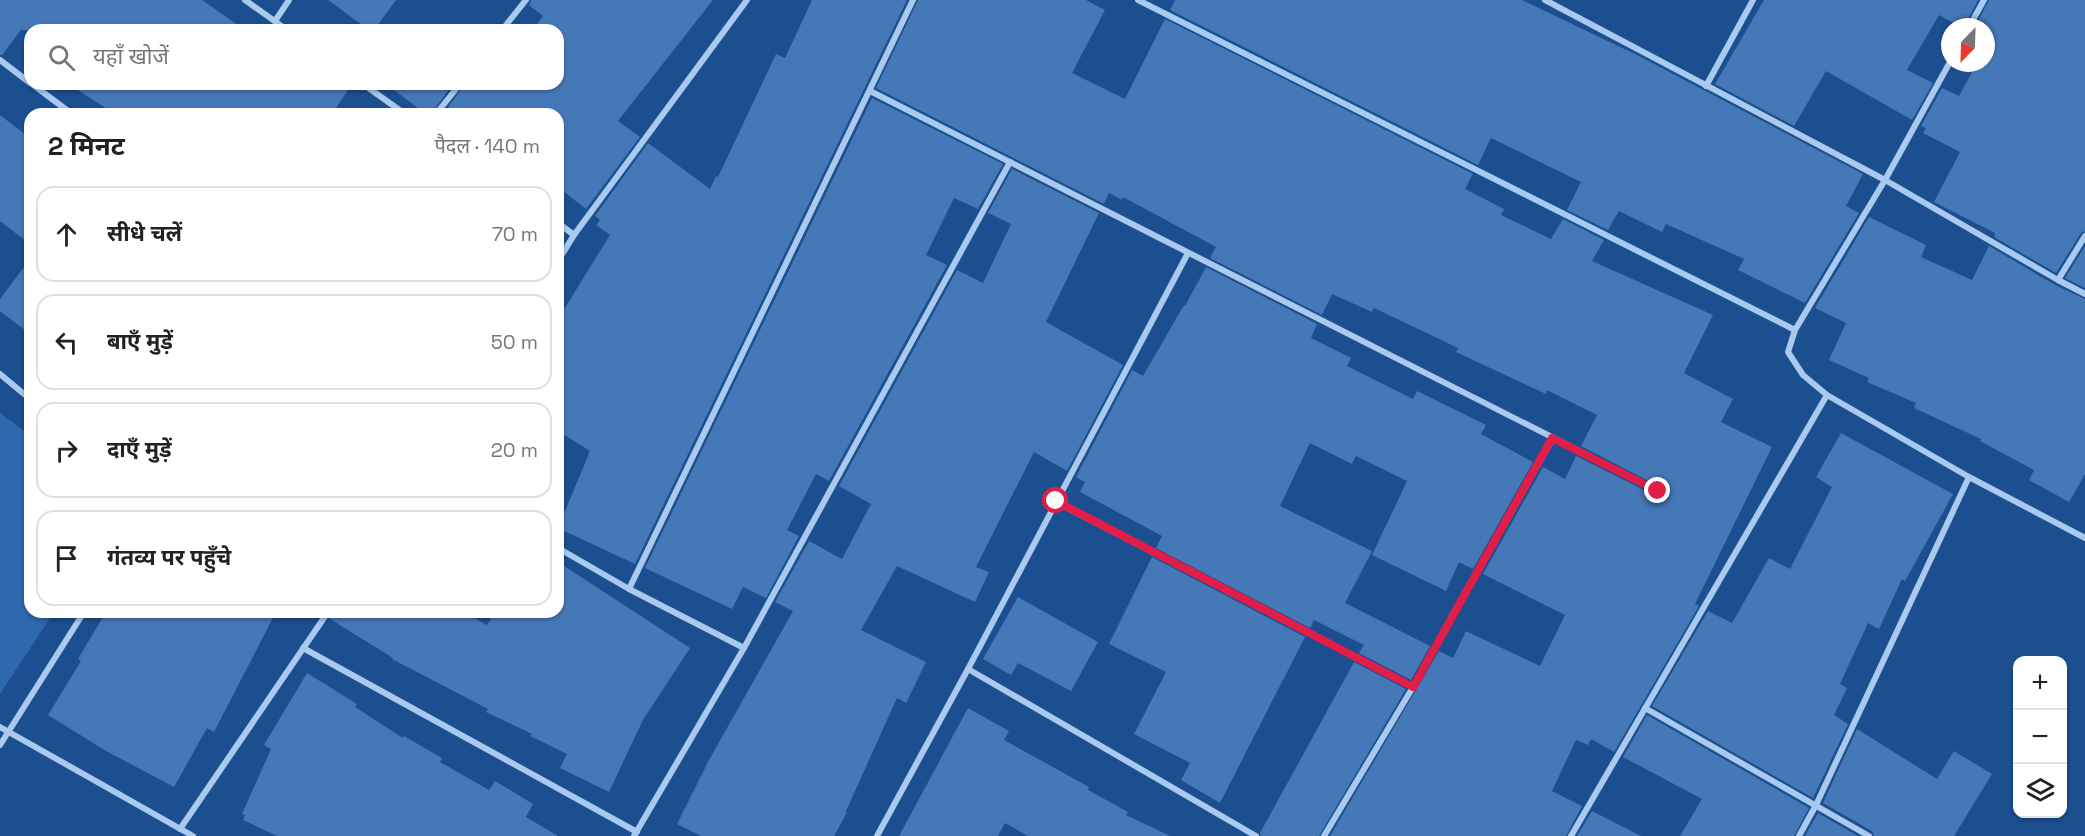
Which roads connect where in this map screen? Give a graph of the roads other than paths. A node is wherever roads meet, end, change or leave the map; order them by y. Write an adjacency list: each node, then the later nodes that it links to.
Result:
1 (245, 0): 11 (street)
2 (289, 0): 11 (street)
3 (526, 0): 13 (street)
4 (747, 0): 28 (street)
5 (913, 0): 21 (street)
6 (1138, 0): 34 (street)
7 (1545, 0): 17 (street)
8 (1753, 0): 17 (street)
9 (1984, 0): 10 (street)
10 (1974, 18)
11 (274, 21): 12 (street)
12 (278, 24)
13 (507, 24)
14 (0, 60): 16 (street)
15 (1944, 72): 26 (street)
16 (24, 78)
17 (1706, 86): 26 (street)
18 (40, 90): 22 (street)
19 (371, 90): 23 (street)
20 (455, 90): 24 (street)
21 (870, 91): 25 (street); 44 (street)
22 (64, 108)
23 (397, 108)
24 (441, 108)
25 (1010, 162): 31 (street); 48 (street)
26 (1885, 180): 32 (street); 34 (street)
27 (564, 228): 28 (street)
28 (574, 235): 30 (street)
29 (2085, 236): 32 (street)
30 (564, 251)
31 (1188, 253): 38 (street); 41 (street)
32 (2058, 280): 33 (street)
33 (2085, 294)
34 (1795, 330): 37 (street)
35 (0, 374): 36 (street)
36 (24, 394)
37 (1827, 395): 39 (street); 51 (street)
38 (1552, 438): 40 (street); 50 (street)
39 (1969, 477): 42 (street); 55 (street)
40 (1658, 491)
41 (1056, 501): 49 (street); 50 (street)
42 (2085, 538)
43 (564, 551): 44 (street)
44 (629, 589): 48 (street)
45 (80, 618): 53 (street)
46 (324, 618): 47 (street)
47 (303, 648): 56 (street); 57 (street)
48 (744, 648): 57 (street)
49 (968, 669): 59 (street); 60 (street)
50 (1413, 687): 61 (street)
51 (1645, 708): 55 (street); 62 (street)
52 (0, 727): 53 (street)
53 (8, 731): 54 (street); 56 (street)
54 (0, 745)
55 (1816, 806): 63 (street); 64 (street)
56 (180, 829): 58 (street)
57 (636, 834)
58 (193, 836)
59 (877, 836)
60 (1256, 836)
61 (1324, 836)
62 (1571, 836)
63 (1798, 836)
64 (1869, 836)

